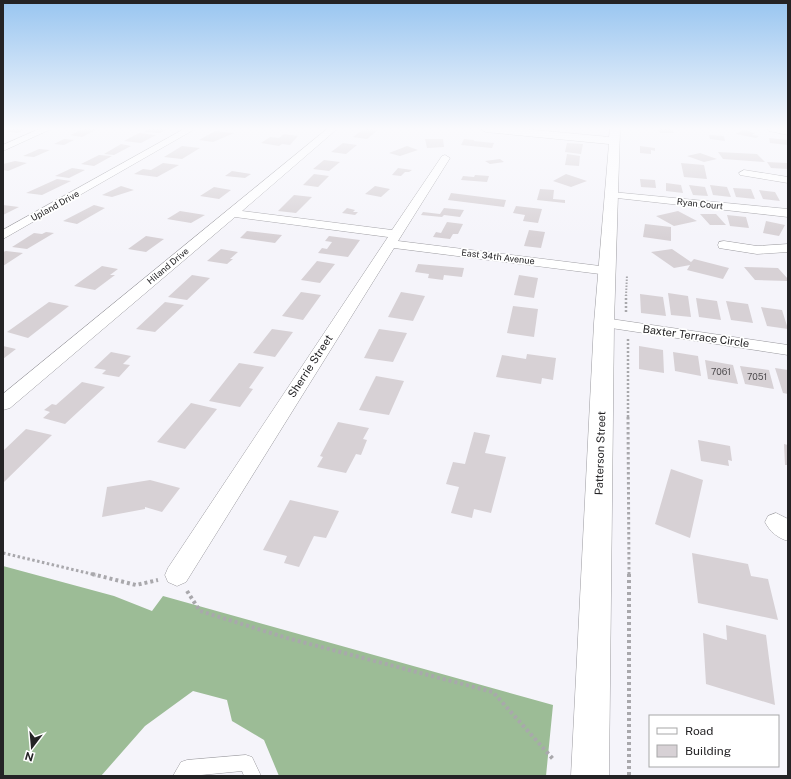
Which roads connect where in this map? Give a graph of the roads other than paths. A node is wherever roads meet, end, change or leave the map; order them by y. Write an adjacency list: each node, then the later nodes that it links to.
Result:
1 (127, 165): 10 (street, Upland Drive)
2 (289, 165): 8 (street, Hiland Drive)
3 (440, 165): 11 (street, Sherrie Street)
4 (613, 165): 7 (street, Patterson Street)
5 (744, 173): 6 (street)
6 (788, 180)
7 (612, 195): 9 (street, Ryan Court); 14 (street, Patterson Street)
8 (232, 213): 11 (street, East 34th Avenue); 17 (street, Hiland Drive)
9 (788, 213)
10 (3, 235)
11 (393, 239): 14 (street, East 34th Avenue); 18 (street, Sherrie Street)
12 (724, 245): 13 (street)
13 (788, 248)
14 (617, 270): 15 (street, Patterson Street)
15 (615, 324): 16 (street, Baxter Terrace Circle); 21 (street, Patterson Street)
16 (788, 350)
17 (3, 404)
18 (177, 575)
19 (181, 776): 20 (lane)
20 (253, 776)
21 (590, 776)

